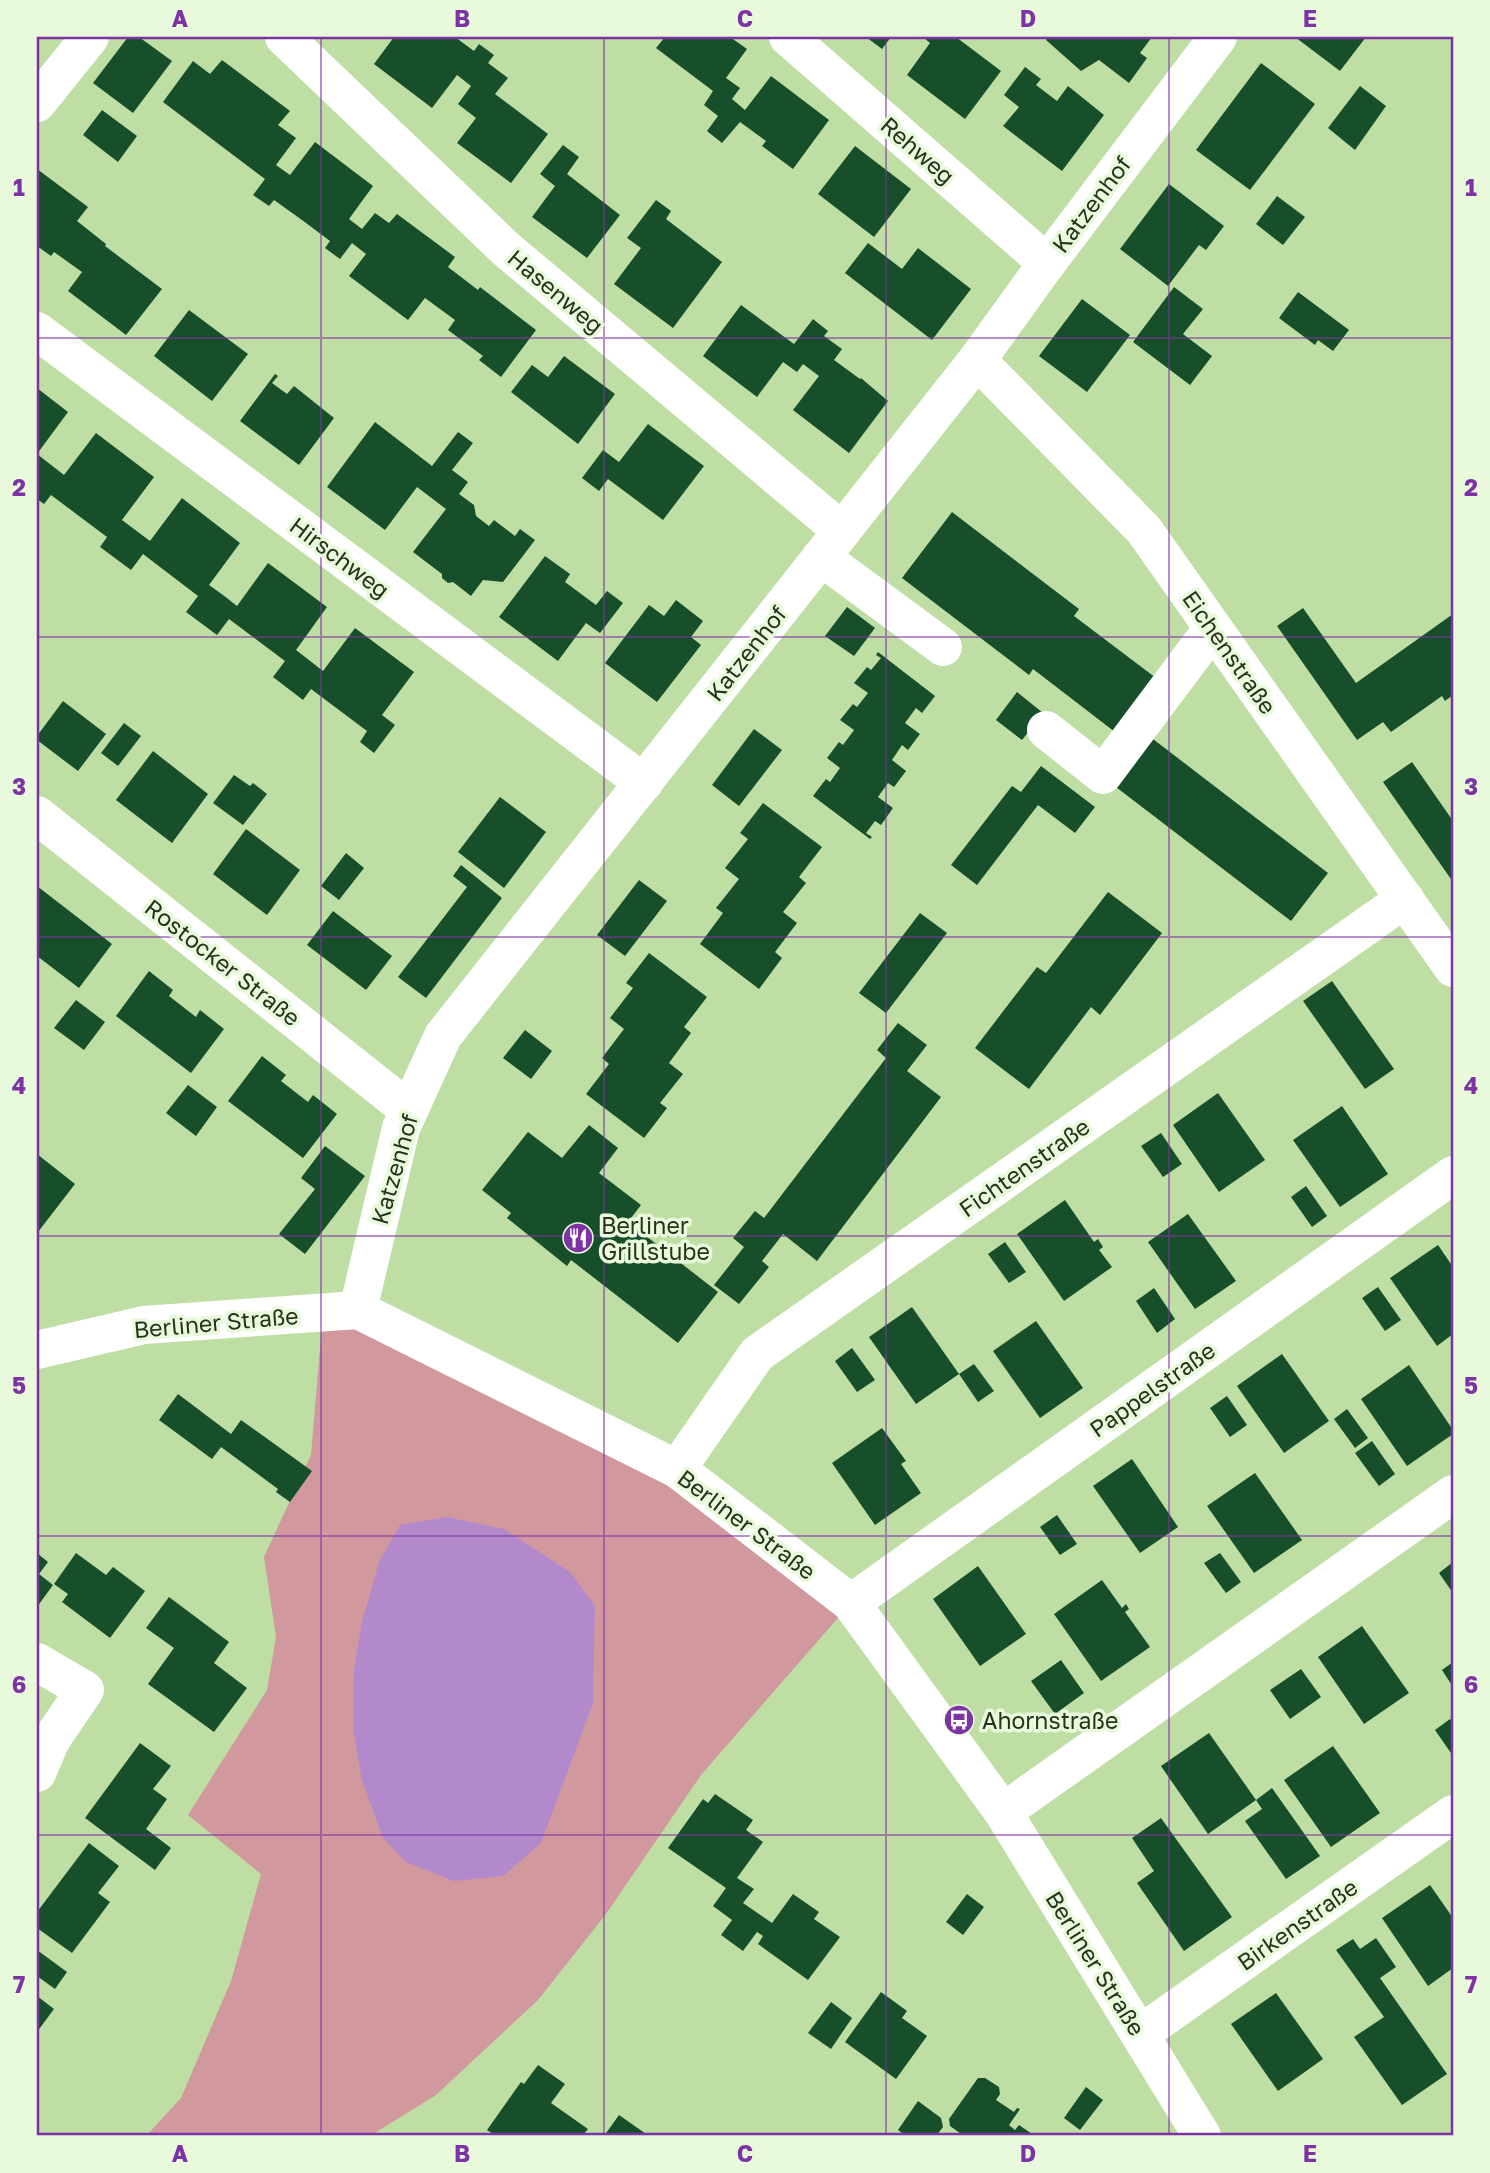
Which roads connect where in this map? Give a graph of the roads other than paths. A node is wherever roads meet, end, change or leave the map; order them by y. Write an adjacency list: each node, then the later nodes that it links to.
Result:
1 (90, 37): 5 (street)
2 (284, 37): 9 (street, Hasenweg)
3 (789, 37): 6 (street, Rehweg)
4 (1218, 37): 6 (street, Katzenhof)
5 (37, 103)
6 (1046, 263): 8 (street, Katzenhof)
7 (37, 331): 13 (street, Hirschweg)
8 (977, 360): 9 (street, Katzenhof); 10 (street, Eichenstraße)
9 (832, 544): 11 (street, Hasenweg); 13 (street, Katzenhof)
10 (1213, 628): 12 (street); 15 (street, Eichenstraße)
11 (943, 647)
12 (1046, 730)
13 (644, 783): 17 (street, Katzenhof)
14 (37, 815): 17 (street, Rostocker Straße)
15 (1405, 899): 16 (street, Eichenstraße); 21 (street, Fichtenstraße)
16 (1453, 968)
17 (410, 1110): 19 (street, Katzenhof)
18 (1453, 1175): 23 (street, Pappelstraße)
19 (358, 1310): 20 (street, Berliner Straße); 21 (street, Berliner Straße)
20 (37, 1350)
21 (677, 1469): 23 (street, Berliner Straße)
22 (1453, 1494): 26 (street)
23 (851, 1603): 26 (street, Berliner Straße)
24 (37, 1662): 25 (street)
25 (44, 1756)
26 (1003, 1812): 28 (street, Berliner Straße)
27 (1453, 1815): 28 (street, Birkenstraße)
28 (1140, 2034): 29 (street, Berliner Straße)
29 (1202, 2136)

